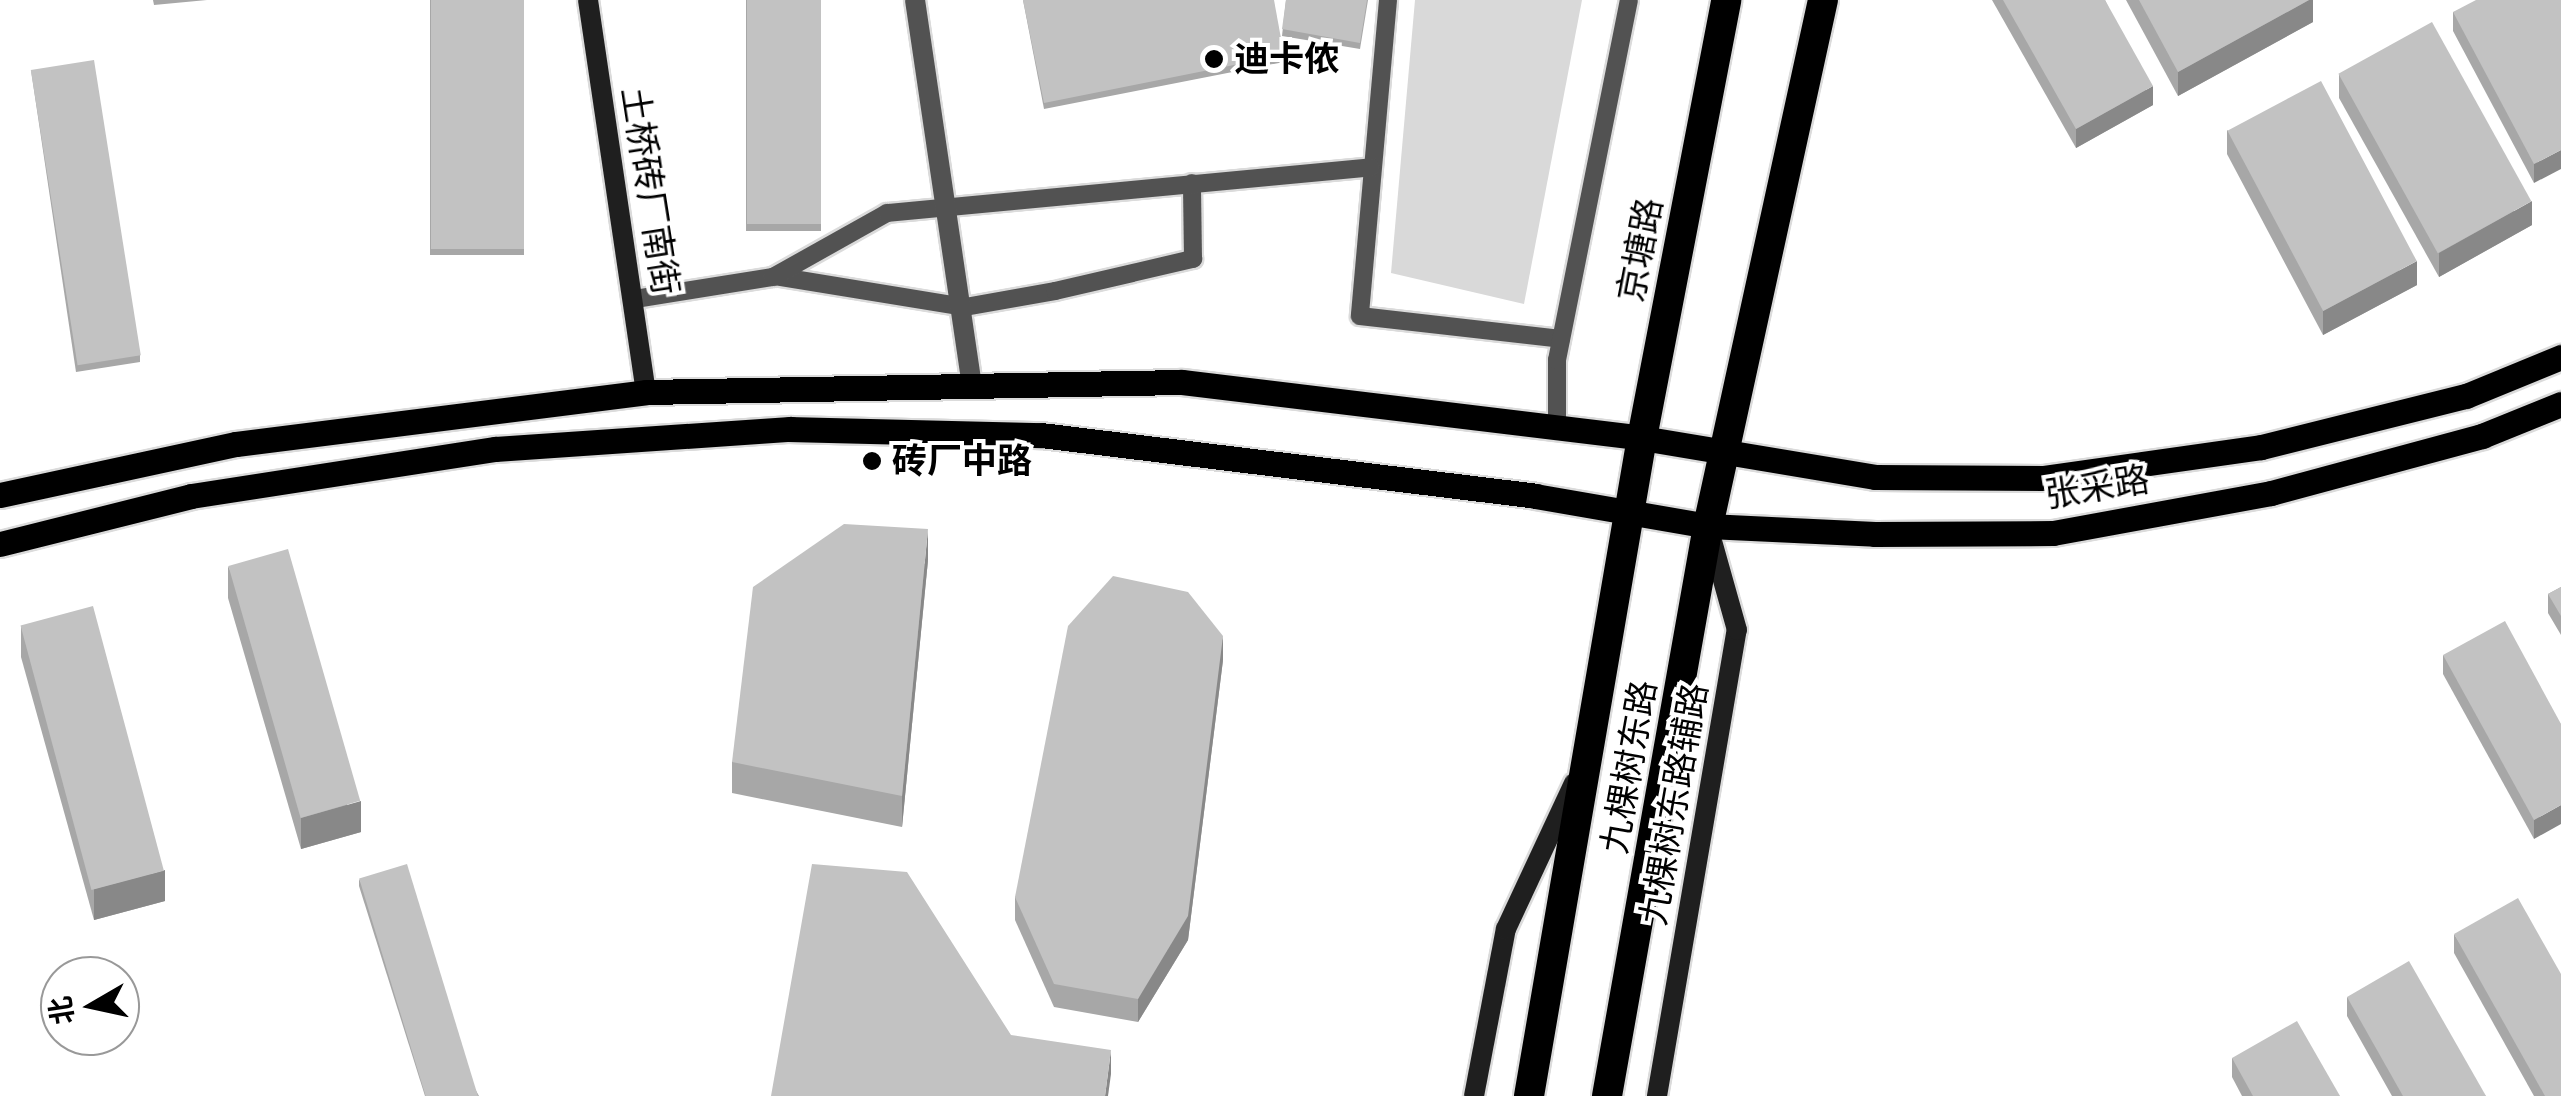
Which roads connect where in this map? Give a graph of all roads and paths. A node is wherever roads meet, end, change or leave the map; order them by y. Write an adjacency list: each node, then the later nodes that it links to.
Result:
1 (588, 0): 11 (street, 土桥砖厂南街)
2 (915, 0): 9 (street)
3 (1388, 0): 7 (lane)
4 (1629, 0): 13 (lane)
5 (1726, 0): 19 (highway, 京塘路)
6 (1822, 0): 20 (highway)
7 (1371, 167): 8 (lane); 13 (lane)
8 (1192, 183): 9 (lane); 12 (lane)
9 (949, 207): 10 (lane); 12 (street)
10 (775, 276): 11 (lane); 12 (lane)
11 (635, 299): 16 (street, 土桥砖厂南街)
12 (965, 307): 15 (street)
13 (1562, 339): 18 (lane)
14 (2561, 357): 20 (main road, 张采路)
15 (972, 388): 16 (main road); 18 (main road)
16 (646, 392): 21 (main road)
17 (2561, 404): 23 (main road, 张采路)
18 (1557, 428): 19 (main road)
19 (1642, 438): 20 (main road, 张采路); 22 (highway, 京塘路)
20 (1724, 452): 23 (highway, 九棵树东路)
21 (0, 495)
22 (1630, 514): 23 (main road, 张采路); 24 (main road); 25 (highway, 九棵树东路)
23 (1708, 526): 28 (highway, 九棵树东路); 29 (street, 九棵树东路辅路)
24 (0, 544)
25 (1590, 749): 26 (street); 27 (highway, 九棵树东路)
26 (1474, 1096)
27 (1529, 1096)
28 (1607, 1096)
29 (1657, 1096)

